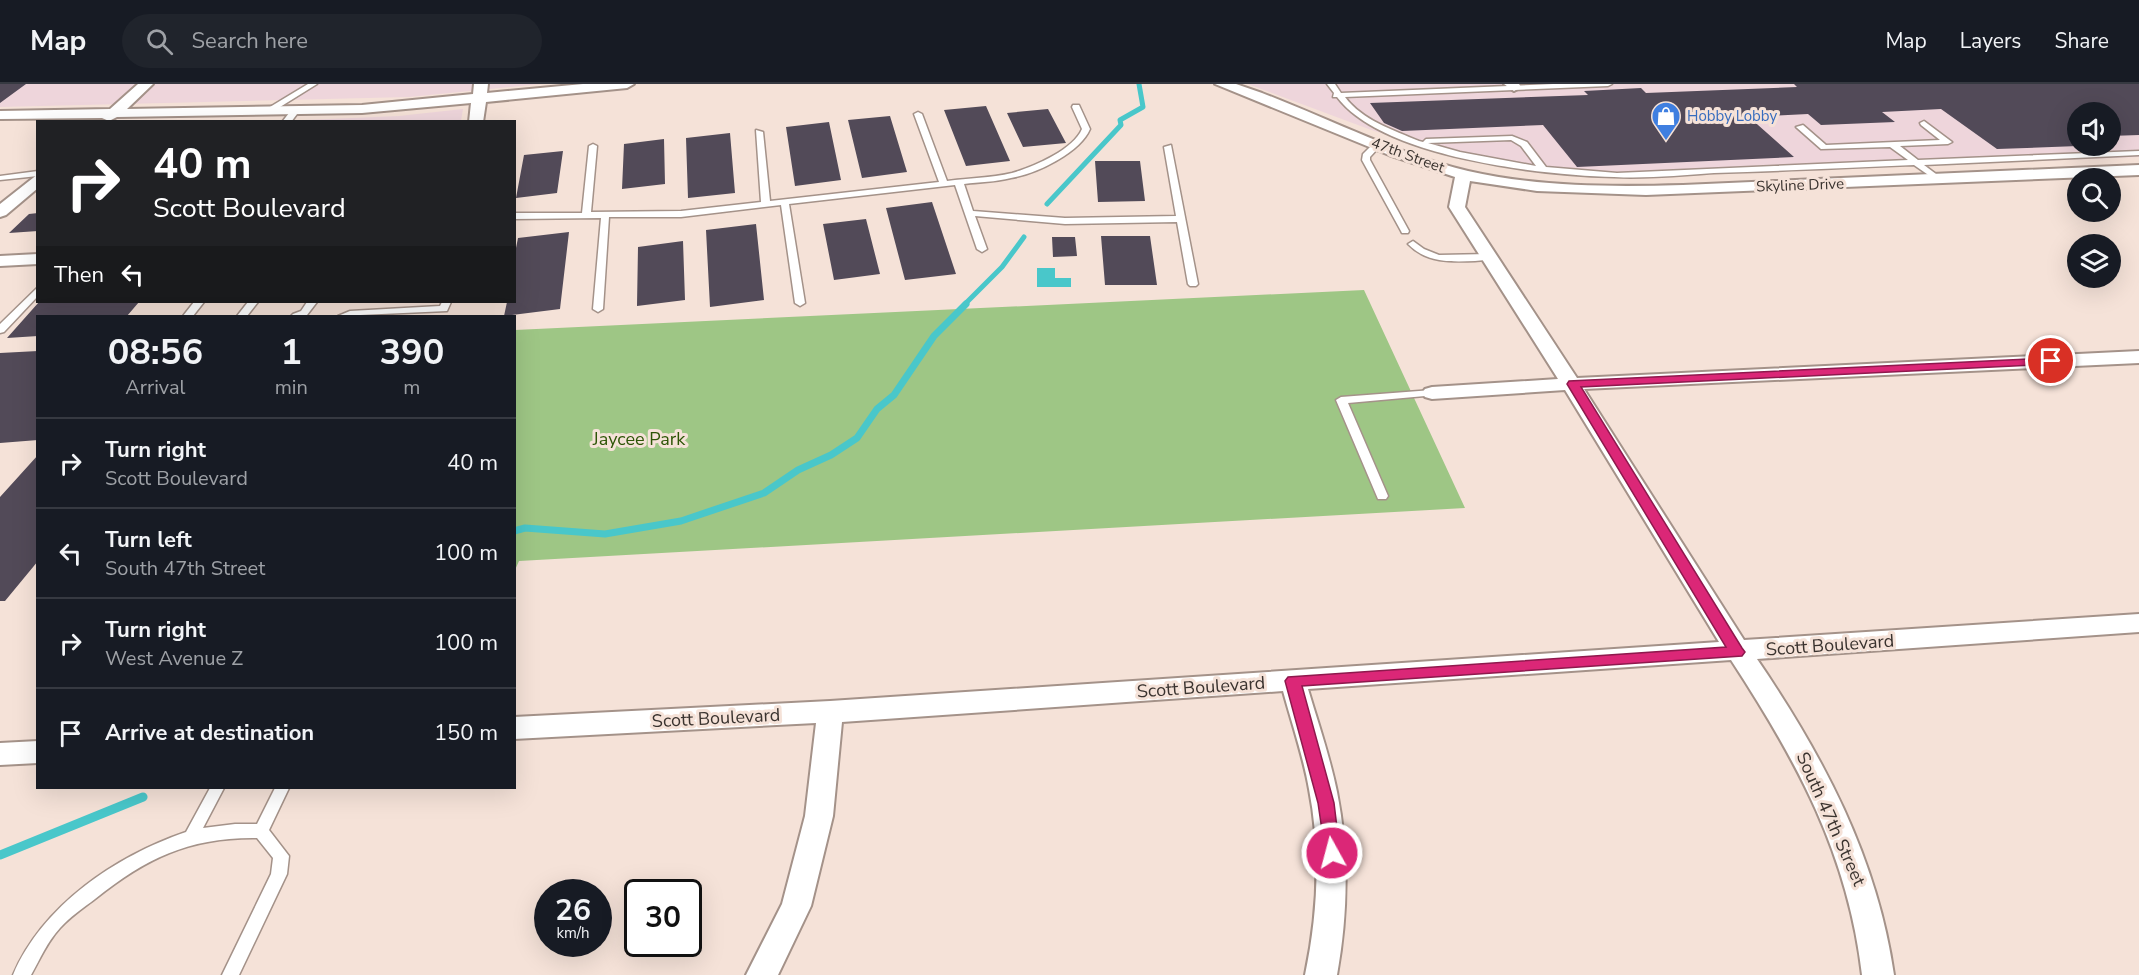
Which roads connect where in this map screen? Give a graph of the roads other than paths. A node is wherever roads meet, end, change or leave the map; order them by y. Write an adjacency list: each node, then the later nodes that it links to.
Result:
1 (146, 84): 17 (street)
2 (313, 84): 13 (lane)
3 (627, 84): 9 (street)
4 (1222, 84): 11 (street, 47th Street)
5 (1276, 84): 11 (street)
6 (1331, 84): 10 (lane)
7 (1608, 84): 8 (lane)
8 (1513, 86): 10 (lane)
9 (480, 91): 14 (street); 19 (street)
10 (1335, 94): 23 (lane)
11 (1262, 96): 25 (street, 47th Street)
12 (1076, 107): 37 (lane)
13 (269, 110): 14 (street); 17 (street)
14 (296, 110): 18 (lane)
15 (918, 114): 38 (lane)
16 (0, 115): 17 (street)
17 (108, 117)
18 (288, 120)
19 (476, 120)
20 (1924, 123): 24 (lane)
21 (1800, 127): 24 (lane)
22 (759, 132): 40 (lane)
23 (1416, 142): 30 (lane); 30 (lane)
24 (1892, 144): 29 (lane)
25 (1377, 145): 33 (street, 47th Street); 47 (lane)
26 (593, 146): 44 (lane)
27 (1168, 147): 46 (lane)
28 (2139, 153): 29 (lane)
29 (1916, 163): 30 (lane); 35 (lane)
30 (1544, 170)
31 (2139, 170): 35 (street, Skyline Drive)
32 (36, 173): 34 (lane)
33 (1463, 174): 35 (street, Skyline Drive); 50 (street, 47th Street)
34 (0, 178)
35 (1936, 179)
36 (36, 181): 41 (street)
37 (960, 183): 38 (lane); 42 (lane)
38 (944, 185): 39 (lane)
39 (784, 203): 40 (lane); 60 (lane)
40 (766, 205): 45 (lane)
41 (0, 212)
42 (970, 213): 46 (lane); 49 (lane)
43 (516, 216): 44 (lane)
44 (586, 216): 45 (lane)
45 (605, 216): 61 (lane)
46 (1180, 219): 54 (lane)
47 (1405, 231)
48 (1413, 244): 50 (lane)
49 (981, 249)
50 (1489, 257): 53 (street, 47th Street)
51 (36, 259): 52 (street)
52 (0, 261)
53 (1504, 280): 68 (street, South 47th Street)
54 (1193, 284)
55 (36, 293): 66 (lane)
56 (198, 303): 62 (lane)
57 (252, 303): 63 (lane)
58 (311, 303): 64 (lane)
59 (446, 303): 65 (lane)
60 (800, 303)
61 (598, 309)
62 (189, 315)
63 (243, 315)
64 (299, 315)
65 (346, 315)
66 (0, 330)
67 (2139, 357): 68 (street)
68 (1573, 384): 69 (street); 72 (street, South 47th Street)
69 (1432, 393): 70 (lane)
70 (1382, 496)
71 (2139, 623): 72 (street, Scott Boulevard)
72 (1737, 652): 73 (street, Scott Boulevard); 86 (street, South 47th Street)
73 (1293, 681): 74 (street, Scott Boulevard); 85 (street)
74 (830, 712): 75 (street, Scott Boulevard); 84 (street)
75 (516, 728)
76 (36, 752): 77 (street)
77 (0, 754)
78 (216, 789): 81 (lane)
79 (282, 789): 80 (lane)
80 (261, 831): 81 (lane); 83 (lane)
81 (192, 835): 82 (lane)
82 (21, 975)
83 (230, 975)
84 (762, 975)
85 (1321, 975)
86 (1878, 975)

